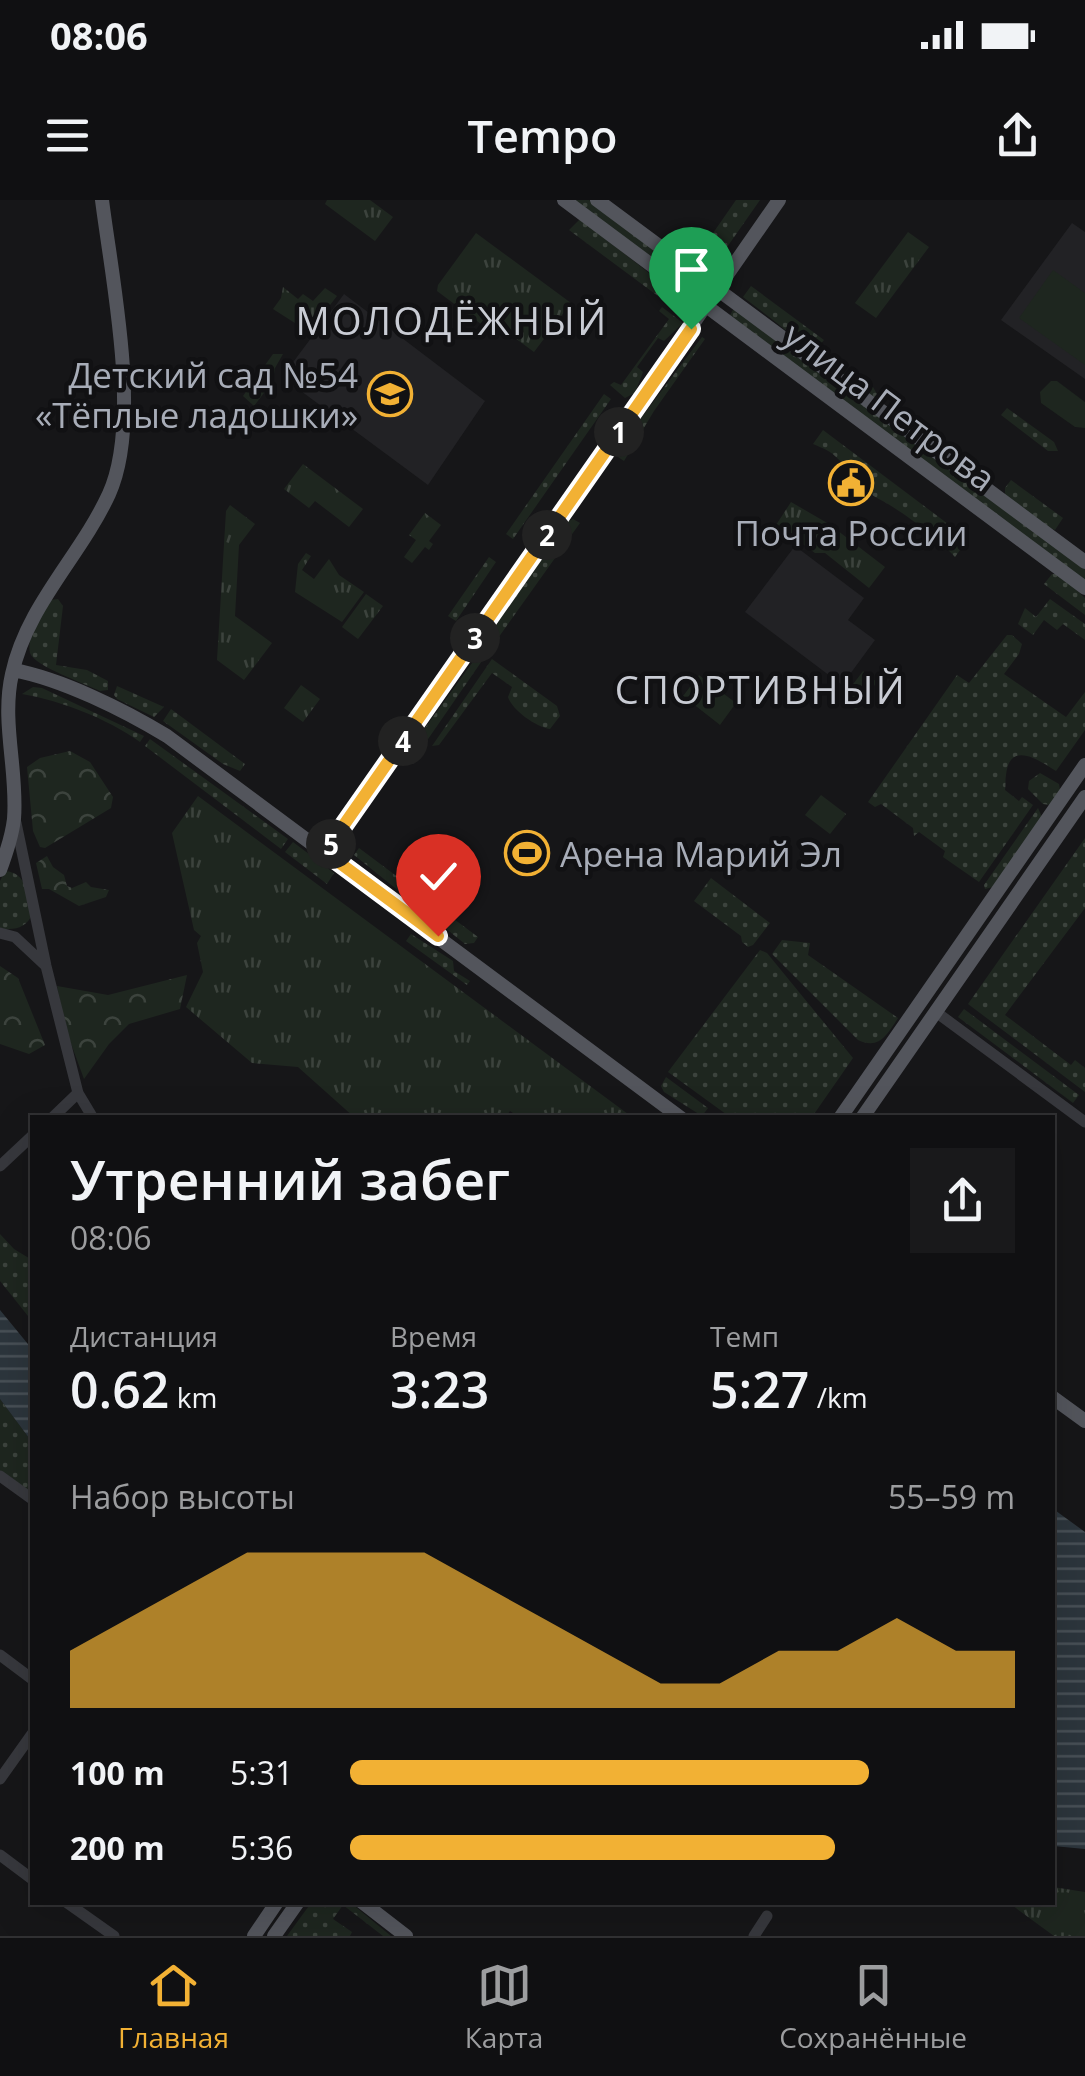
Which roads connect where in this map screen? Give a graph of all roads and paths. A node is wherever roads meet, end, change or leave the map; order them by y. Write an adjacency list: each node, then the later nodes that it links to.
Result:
1 (102, 200): 9 (main road)
2 (564, 200): 6 (main road, улица Петрова)
3 (597, 200): 5 (main road, улица Петрова)
4 (779, 200): 5 (main road)
5 (717, 290): 6 (main road); 7 (main road, улица Петрова)
6 (706, 306): 8 (main road, улица Петрова); 13 (main road)
7 (1085, 562)
8 (1085, 588)
9 (12, 670): 12 (main road); 13 (main road)
10 (1085, 765): 22 (main road)
11 (1085, 797): 17 (main road)
12 (14, 815): 14 (main road); 16 (street)
13 (325, 852): 21 (main road)
14 (0, 870)
15 (0, 933): 16 (street)
16 (46, 966): 18 (street)
17 (936, 1012): 23 (main road); 24 (street)
18 (78, 1093): 19 (street); 20 (street)
19 (55, 1115)
20 (90, 1115)
21 (676, 1115)
22 (842, 1115)
23 (864, 1115)
24 (1085, 1122)
25 (30, 1138): 26 (street)
26 (0, 1166)
27 (1055, 1399): 28 (main road)
28 (1085, 1421)
29 (0, 1476): 30 (street)
30 (30, 1498)
31 (0, 1655): 32 (street)
32 (30, 1678)
33 (30, 1737): 34 (street)
34 (0, 1779)
35 (0, 1856): 36 (street)
36 (30, 1877)
37 (70, 1905): 42 (street)
38 (275, 1905): 43 (main road)
39 (296, 1905): 44 (main road)
40 (366, 1905): 45 (main road)
41 (767, 1916): 46 (street)
42 (114, 1936)
43 (254, 1936)
44 (274, 1936)
45 (406, 1936)
46 (754, 1936)

